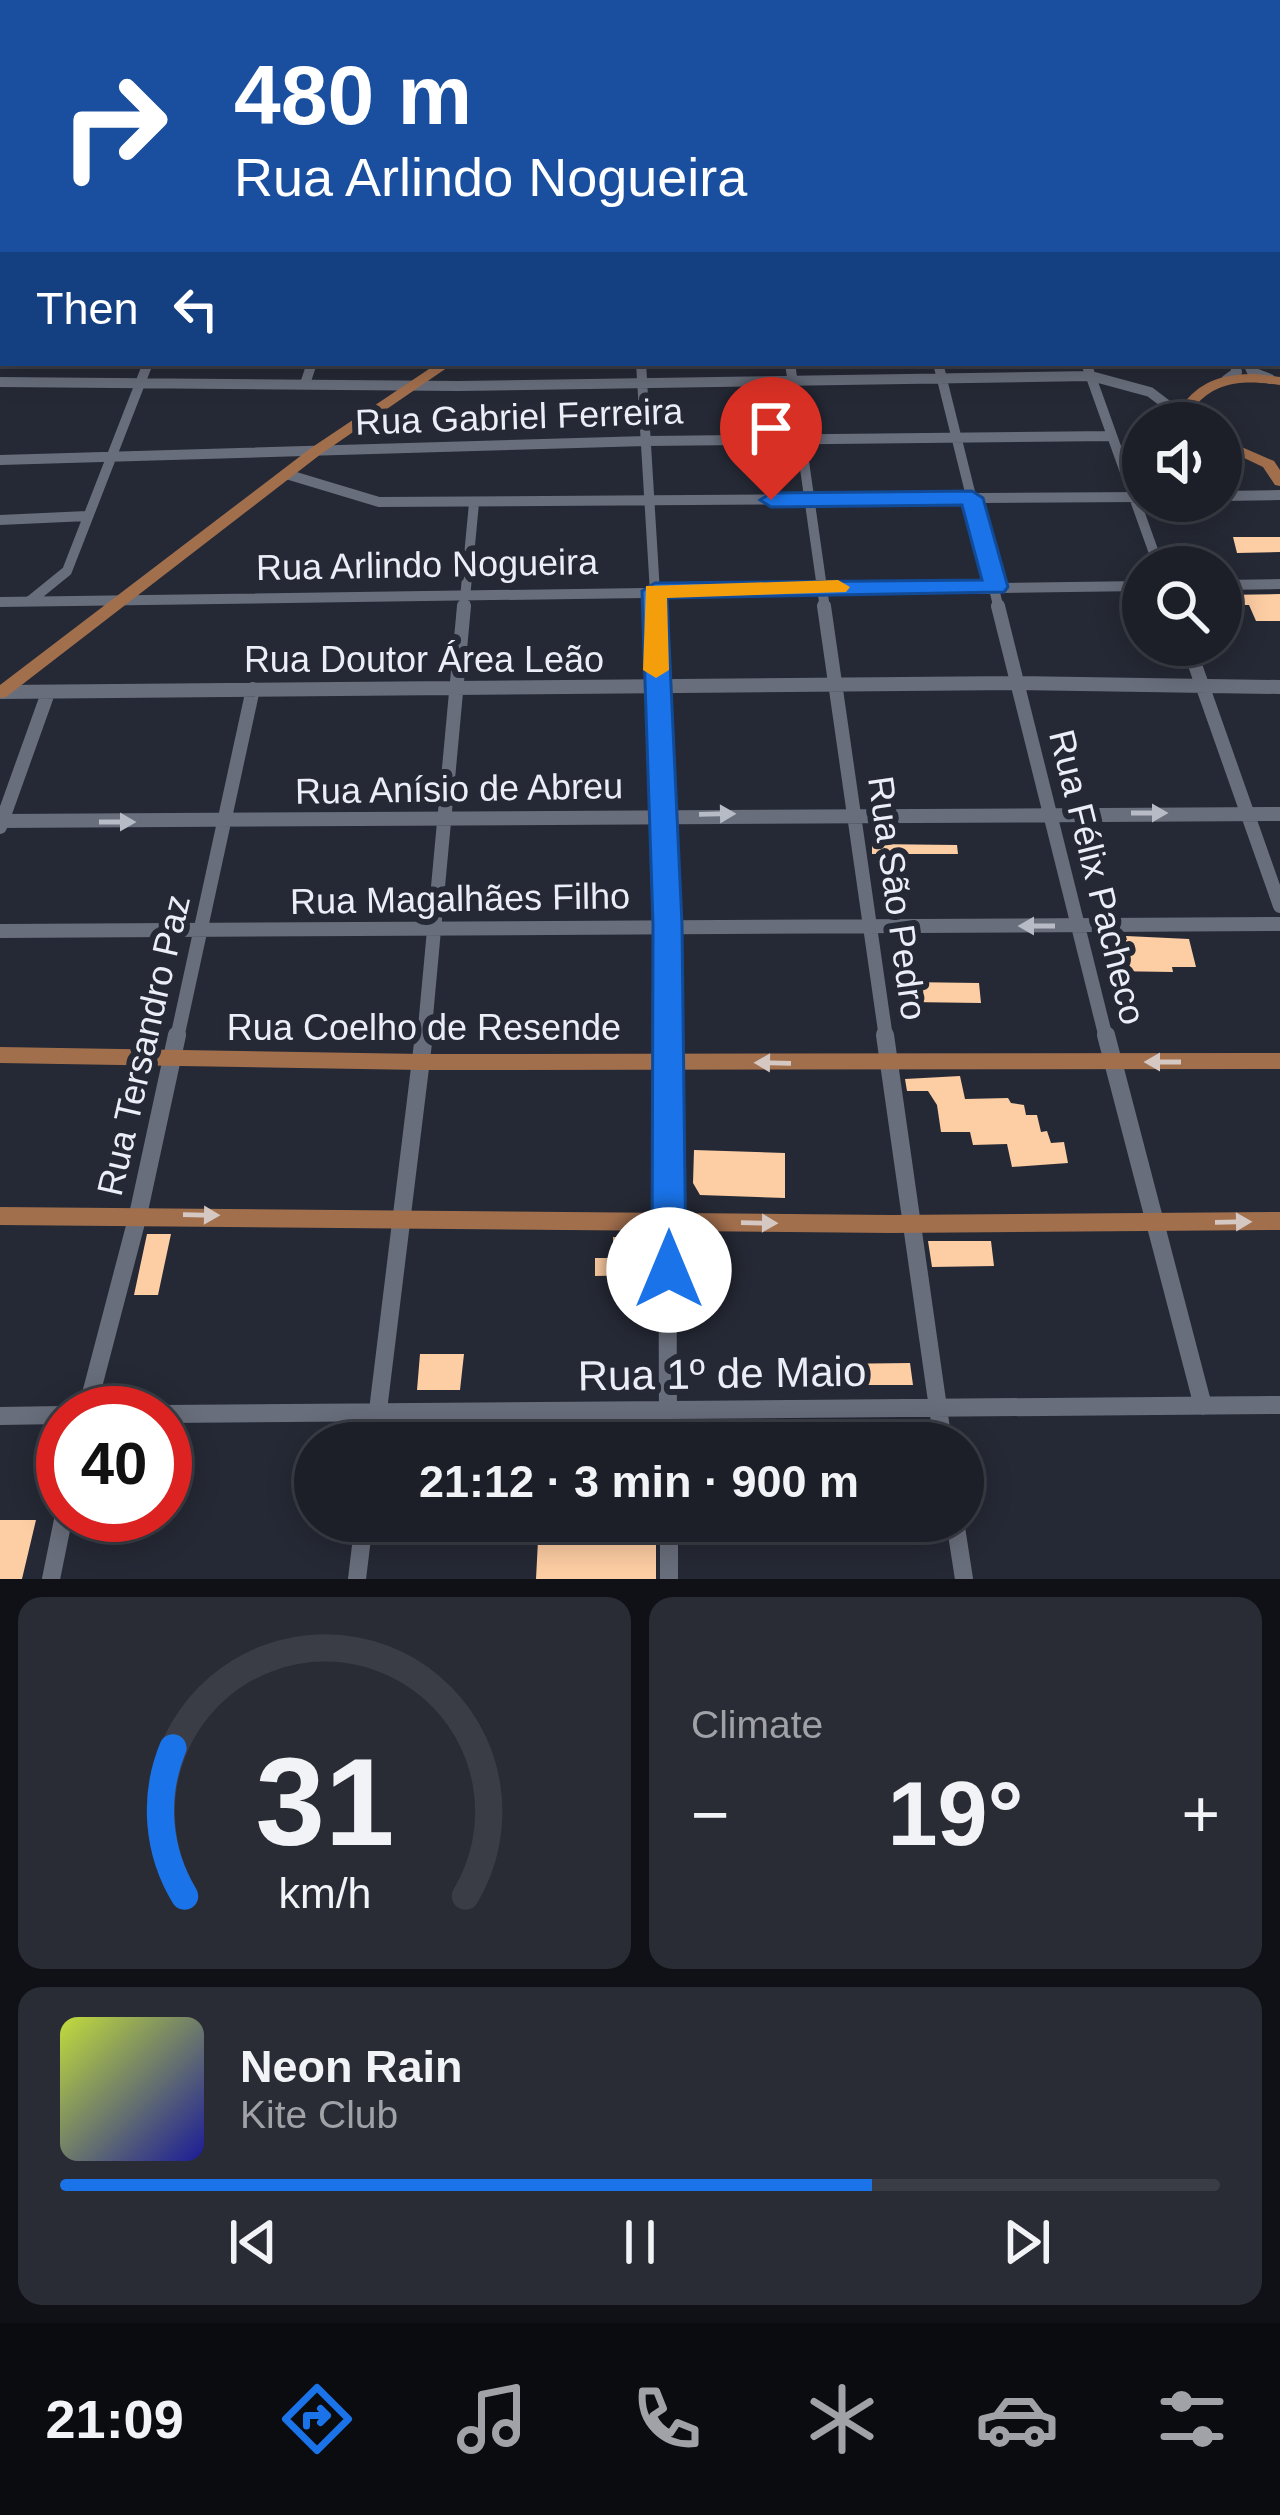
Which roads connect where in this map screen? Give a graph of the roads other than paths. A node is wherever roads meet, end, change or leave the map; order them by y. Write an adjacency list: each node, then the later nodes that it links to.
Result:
1 (147, 366): 14 (street)
2 (311, 366): 16 (street)
3 (442, 366): 18 (main road)
4 (640, 366): 17 (street)
5 (790, 366): 15 (street, Rua São Pedro)
6 (939, 366): 12 (street, Rua Félix Pacheco)
7 (1235, 366): 10 (street)
8 (1249, 366): 11 (street)
9 (1089, 370): 12 (street); 19 (street); 21 (street)
10 (1226, 380): 11 (main road); 20 (main road)
11 (1275, 380)
12 (944, 381): 15 (street); 22 (street, Rua Félix Pacheco)
13 (0, 382): 14 (street)
14 (140, 383): 16 (street); 27 (street)
15 (793, 383): 17 (street); 23 (street, Rua São Pedro)
16 (305, 384): 18 (street)
17 (643, 384): 18 (street); 24 (street)
18 (411, 386): 25 (main road)
19 (1164, 402)
20 (1194, 402)
21 (1112, 436): 22 (street, Rua Gabriel Ferreira); 28 (street)
22 (954, 437): 23 (street, Rua Gabriel Ferreira); 35 (street, Rua Félix Pacheco)
23 (804, 440): 24 (street, Rua Gabriel Ferreira); 36 (street, Rua São Pedro)
24 (646, 441): 25 (street, Rua Gabriel Ferreira); 37 (street)
25 (316, 451): 27 (street, Rua Gabriel Ferreira); 30 (main road)
26 (1242, 452): 31 (main road)
27 (109, 457): 29 (street, Rua Gabriel Ferreira); 39 (street)
28 (1122, 459)
29 (0, 460)
30 (286, 474): 38 (street); 49 (main road)
31 (1280, 482)
32 (1280, 495): 33 (street)
33 (1242, 496)
34 (1122, 497): 35 (street)
35 (972, 498): 36 (street); 46 (street, Rua Félix Pacheco)
36 (811, 499): 37 (street); 45 (street, Rua São Pedro)
37 (652, 502): 38 (street); 47 (street)
38 (474, 503): 48 (street)
39 (87, 516): 40 (street); 41 (street)
40 (0, 520)
41 (68, 571): 50 (street); 52 (street)
42 (1280, 584): 43 (street)
43 (1242, 585)
44 (1122, 586): 46 (street, Rua Arlindo Nogueira)
45 (823, 587): 46 (street, Rua Arlindo Nogueira); 47 (street, Rua Arlindo Nogueira); 55 (street, Rua São Pedro)
46 (996, 587): 54 (street, Rua Félix Pacheco)
47 (655, 591): 48 (street, Rua Arlindo Nogueira); 56 (street)
48 (464, 593): 49 (street, Rua Arlindo Nogueira); 60 (street)
49 (121, 600): 50 (street, Rua Arlindo Nogueira); 61 (main road)
50 (81, 601): 52 (street, Rua Arlindo Nogueira)
51 (0, 602): 52 (street, Rua Arlindo Nogueira)
52 (28, 602)
53 (1195, 666): 58 (street)
54 (1016, 683): 55 (street, Rua Doutor Área Leão); 58 (street, Rua Doutor Área Leão); 64 (street, Rua Félix Pacheco)
55 (834, 685): 56 (street, Rua Doutor Área Leão); 63 (street, Rua São Pedro)
56 (656, 687): 60 (street, Rua Doutor Área Leão); 67 (street)
57 (1280, 687): 58 (street, Rua Doutor Área Leão)
58 (1203, 688): 65 (street)
59 (253, 689): 60 (street, Rua Doutor Área Leão); 62 (street, Rua Doutor Área Leão); 69 (street, Rua Tersandro Paz)
60 (454, 689): 68 (street)
61 (0, 692): 62 (street, Rua Doutor Área Leão)
62 (48, 693): 70 (street)
63 (853, 813): 64 (street, Rua Anísio de Abreu); 67 (street, Rua Anísio de Abreu, one-way to 63); 74 (street, Rua São Pedro)
64 (1052, 813): 65 (street, Rua Anísio de Abreu, one-way to 65); 75 (street, Rua Félix Pacheco)
65 (1249, 814): 66 (street, Rua Anísio de Abreu); 71 (street)
66 (1280, 814)
67 (661, 815): 68 (street, Rua Anísio de Abreu); 72 (street)
68 (445, 820): 69 (street, Rua Anísio de Abreu); 76 (street)
69 (227, 822): 70 (street, Rua Anísio de Abreu, one-way to 69); 78 (street, Rua Tersandro Paz)
70 (1, 823)
71 (1280, 906)
72 (668, 924): 74 (street, Rua Magalhães Filho); 76 (street, Rua Magalhães Filho); 83 (street)
73 (1280, 924): 75 (street, Rua Magalhães Filho)
74 (867, 926): 75 (street, Rua Magalhães Filho, one-way to 74); 85 (street, Rua São Pedro)
75 (1077, 926): 84 (street, Rua Félix Pacheco)
76 (435, 928): 78 (street, Rua Magalhães Filho); 81 (street)
77 (0, 932): 78 (street, Rua Magalhães Filho)
78 (203, 932): 80 (street, Rua Tersandro Paz)
79 (0, 1055): 80 (main road, Rua Coelho de Resende)
80 (171, 1058): 81 (main road, Rua Coelho de Resende); 86 (street, Rua Tersandro Paz)
81 (422, 1061): 83 (main road, Rua Coelho de Resende); 88 (street)
82 (1280, 1061): 84 (main road, Rua Coelho de Resende, one-way to 84)
83 (667, 1062): 85 (main road, Rua Coelho de Resende, one-way to 83); 90 (street)
84 (1114, 1062): 85 (main road, Rua Coelho de Resende); 92 (street, Rua Félix Pacheco)
85 (888, 1064): 91 (street, Rua São Pedro)
86 (138, 1215): 87 (main road); 88 (main road, one-way to 88); 93 (street, Rua Tersandro Paz)
87 (0, 1216)
88 (403, 1217): 90 (main road); 97 (street)
89 (1280, 1221): 92 (main road, one-way to 89)
90 (670, 1222): 91 (main road, one-way to 91); 98 (street)
91 (911, 1224): 92 (main road); 95 (street, Rua São Pedro)
92 (1154, 1224): 96 (street, Rua Félix Pacheco)
93 (93, 1386)
94 (1280, 1405): 96 (street, Rua 1º de Maio)
95 (938, 1406): 96 (street, Rua 1º de Maio); 98 (street, Rua 1º de Maio); 104 (street, Rua São Pedro)
96 (1203, 1406)
97 (378, 1411): 98 (street, Rua 1º de Maio); 99 (street, Rua 1º de Maio); 102 (street)
98 (668, 1412): 103 (street)
99 (192, 1414)
100 (36, 1415): 101 (street)
101 (0, 1416)
102 (377, 1422)
103 (668, 1422)
104 (940, 1422)
105 (59, 1542): 109 (street)
106 (362, 1542): 110 (street)
107 (668, 1542): 111 (street)
108 (958, 1542): 112 (street)
109 (51, 1579)
110 (358, 1579)
111 (669, 1579)
112 (964, 1579)

